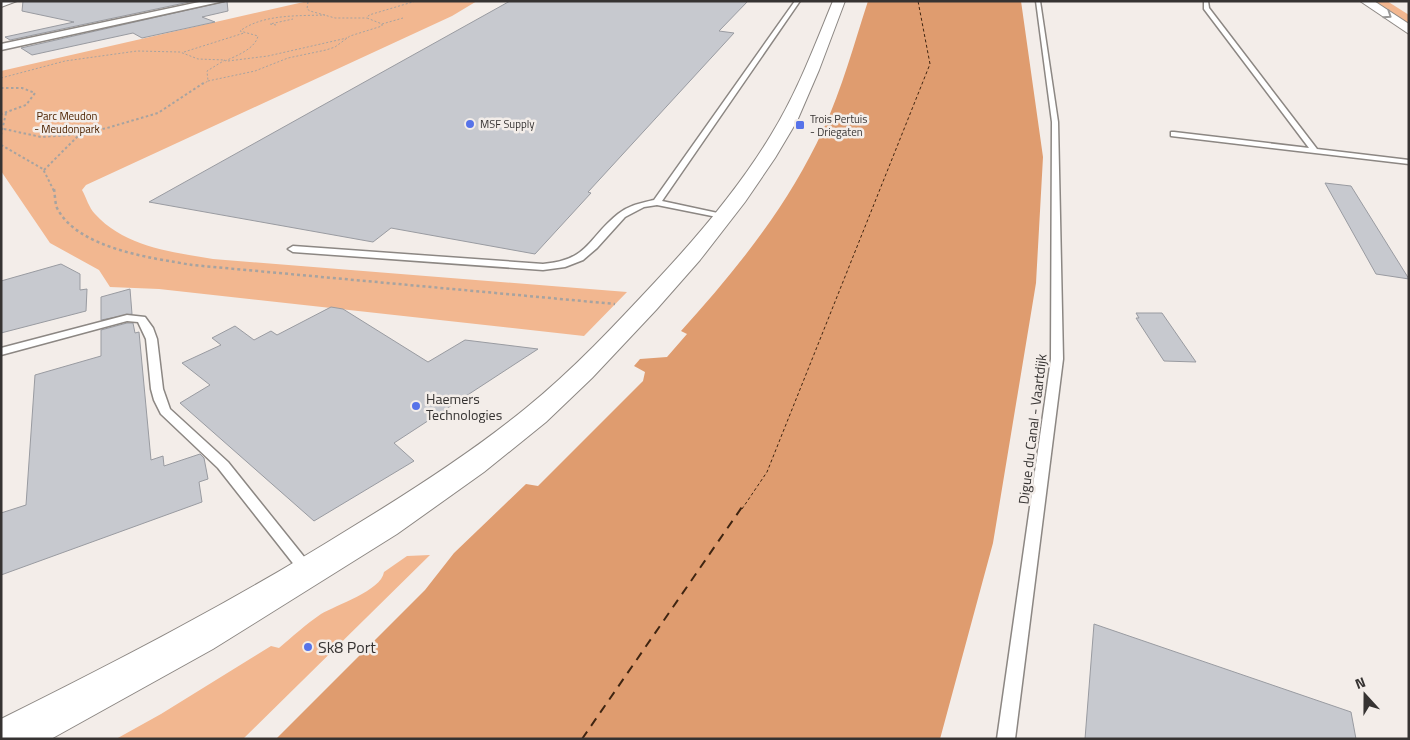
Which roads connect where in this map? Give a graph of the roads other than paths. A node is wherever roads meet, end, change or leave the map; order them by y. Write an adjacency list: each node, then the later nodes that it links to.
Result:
1 (10, 1): 8 (main road)
2 (218, 1): 10 (street)
3 (798, 1): 14 (lane)
4 (840, 1): 15 (main road)
5 (1038, 1): 20 (lane, Digue du Canal - Vaartdijk)
6 (1206, 1): 12 (lane)
7 (1366, 1): 9 (main road, one-way to 9)
8 (1, 4)
9 (1409, 30)
10 (1, 47)
11 (1174, 134): 12 (lane)
12 (1314, 151): 13 (lane)
13 (1409, 162)
14 (657, 202): 15 (lane); 16 (lane)
15 (724, 217): 18 (main road)
16 (294, 249)
17 (1, 352): 18 (lane)
18 (308, 572): 19 (main road)
19 (6, 739)
20 (1006, 739)

